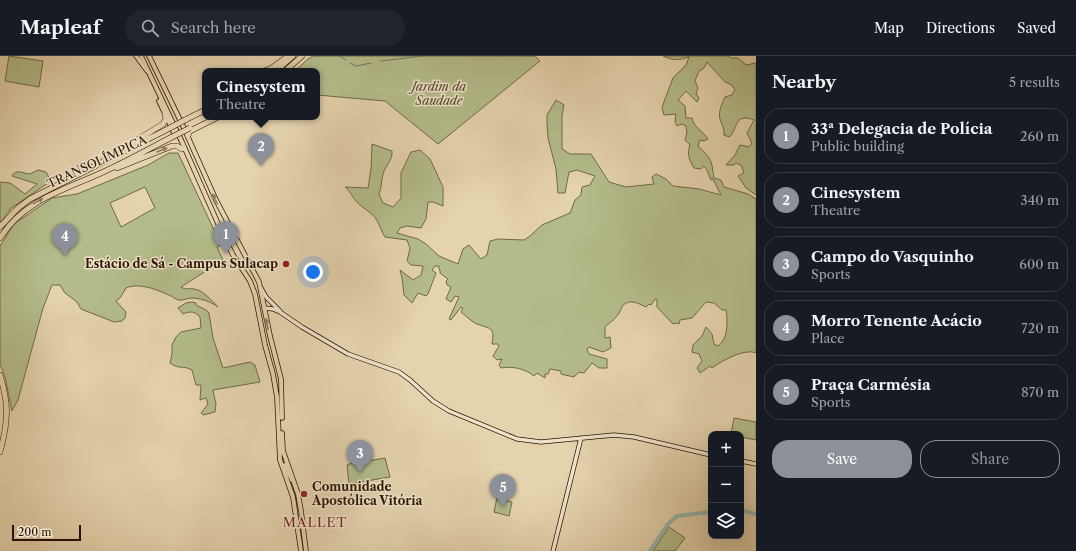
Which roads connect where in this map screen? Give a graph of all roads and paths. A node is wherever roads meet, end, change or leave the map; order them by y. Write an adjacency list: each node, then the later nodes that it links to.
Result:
1 (136, 56): 11 (main road)
2 (141, 56): 7 (main road)
3 (288, 56): 8 (highway)
4 (293, 56): 9 (highway)
5 (302, 56): 10 (highway)
6 (150, 57): 7 (main road); 13 (main road)
7 (146, 66): 11 (main road)
8 (272, 68)
9 (279, 68)
10 (288, 68)
11 (150, 76): 12 (main road)
12 (152, 81): 13 (main road); 16 (main road)
13 (162, 82): 14 (main road)
14 (175, 110): 16 (main road); 19 (main road)
15 (202, 112): 22 (highway, TRANSOLÍMPICA, bridge)
16 (168, 114): 19 (main road); 20 (main road); 21 (main road); 22 (highway)
17 (209, 120): 19 (highway, TRANSOLÍMPICA)
18 (213, 120): 19 (highway)
19 (188, 134): 20 (main road); 24 (highway, TRANSOLÍMPICA, bridge); 27 (main road, one-way to 19)
20 (182, 142): 23 (main road)
21 (182, 150): 23 (main road); 24 (highway, one-way to 21)
22 (113, 156): 25 (highway, TRANSOLÍMPICA)
23 (190, 161): 28 (main road)
24 (102, 172): 26 (highway, TRANSOLÍMPICA, one-way to 24)
25 (0, 227)
26 (0, 238)
27 (261, 288): 29 (main road); 30 (main road)
28 (255, 294): 30 (main road); 33 (main road)
29 (269, 301): 30 (main road); 31 (main road)
30 (266, 308): 31 (main road); 32 (main road, one-way to 30)
31 (280, 312): 37 (main road)
32 (272, 344): 33 (main road); 36 (main road)
33 (265, 345): 34 (main road)
34 (273, 374): 36 (main road); 40 (main road)
35 (0, 375): 38 (highway)
36 (280, 376): 43 (main road)
37 (581, 438): 39 (main road); 46 (main road)
38 (0, 452)
39 (708, 454)
40 (280, 460): 43 (main road); 44 (main road)
41 (744, 462): 42 (main road)
42 (756, 464)
43 (294, 482): 45 (main road)
44 (301, 551)
45 (306, 551)
46 (553, 551)

